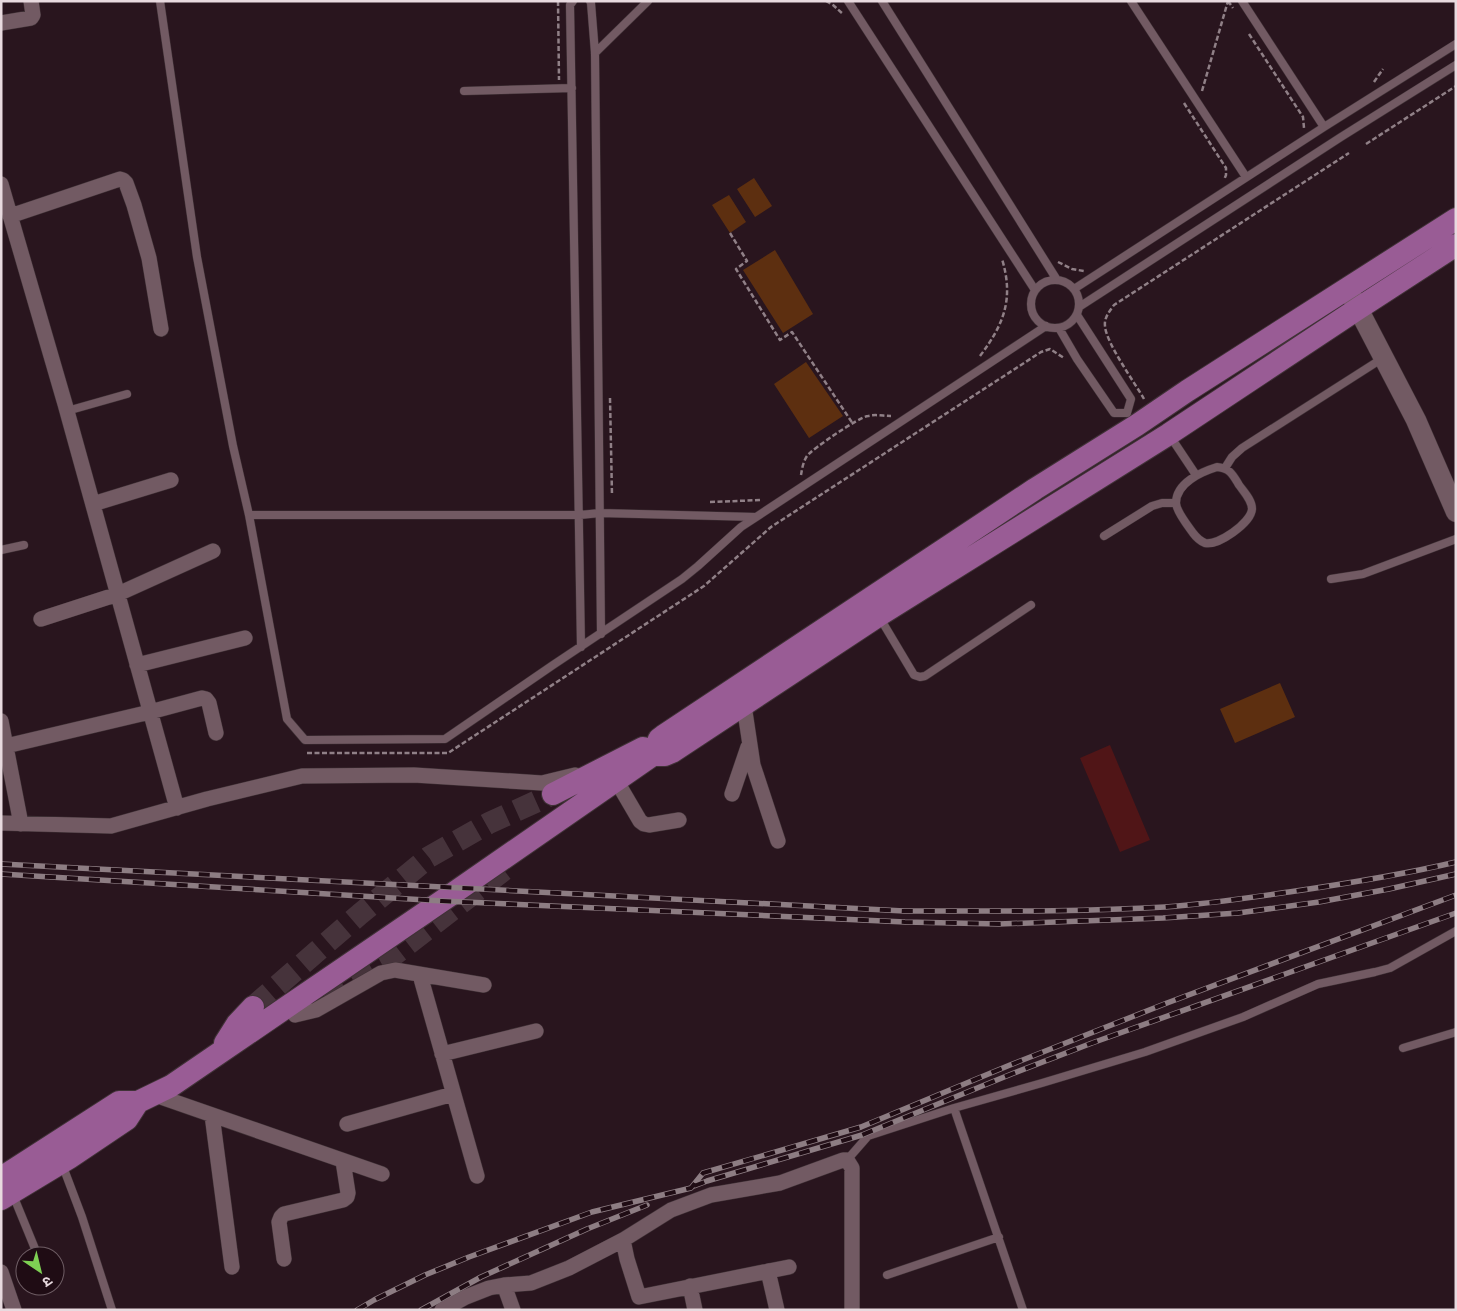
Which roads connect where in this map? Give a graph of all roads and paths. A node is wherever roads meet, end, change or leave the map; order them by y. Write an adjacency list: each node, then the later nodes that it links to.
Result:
1 (31, 1): 14 (street)
2 (160, 1): 69 (lane)
3 (558, 1): 22 (path)
4 (573, 1): 24 (lane)
5 (590, 1): 17 (lane)
6 (648, 1): 17 (lane)
7 (826, 1): 13 (path)
8 (848, 1): 44 (lane)
9 (882, 1): 41 (lane)
10 (1130, 1): 31 (lane)
11 (1242, 1): 27 (lane)
12 (1234, 10): 20 (path)
13 (848, 19)
14 (1, 23)
15 (1250, 34): 28 (path)
16 (1456, 44): 27 (lane)
17 (595, 53): 68 (lane)
18 (1456, 66): 46 (lane)
19 (1384, 69): 21 (path)
20 (1196, 83)
21 (1374, 83)
22 (559, 84)
23 (1456, 86): 29 (path)
24 (572, 88): 25 (lane); 70 (lane)
25 (464, 91)
26 (1182, 101): 33 (path)
27 (1324, 127): 31 (lane)
28 (1303, 132)
29 (1366, 144)
30 (1349, 153): 53 (path)
31 (1246, 177): 43 (lane)
32 (1, 184): 35 (street)
33 (1221, 184)
34 (1456, 219): 42 (main road)
35 (8, 220): 49 (street); 54 (street)
36 (730, 233): 56 (path)
37 (1456, 245): 45 (main road)
38 (997, 252): 50 (path)
39 (1055, 258): 40 (path)
40 (1091, 270)
41 (1057, 280): 43 (lane); 44 (lane)
42 (1348, 288): 45 (street); 57 (main road)
43 (1074, 289): 46 (lane)
44 (1035, 290): 47 (lane)
45 (1358, 308): 51 (street); 57 (main road)
46 (1078, 311): 48 (lane); 57 (lane)
47 (1046, 326): 48 (lane); 71 (lane)
48 (1059, 328): 57 (lane)
49 (161, 329)
50 (978, 358)
51 (1383, 358): 58 (lane); 67 (street)
52 (127, 394): 54 (lane)
53 (1146, 402)
54 (67, 411): 66 (street)
55 (896, 414): 56 (path)
56 (852, 424): 60 (path)
57 (1146, 431): 59 (lane); 62 (main road)
58 (1225, 468): 59 (lane); 65 (lane)
59 (1196, 476): 65 (lane)
60 (800, 478)
61 (171, 480): 66 (street)
62 (1041, 499): 80 (main road); 92 (main road)
63 (768, 500): 64 (path)
64 (710, 502)
65 (1176, 503): 72 (lane)
66 (93, 504): 78 (street)
67 (1456, 512)
68 (600, 513): 70 (lane); 71 (lane); 82 (lane)
69 (249, 515): 70 (lane); 84 (lane)
70 (580, 515): 84 (lane)
71 (756, 517): 82 (lane)
72 (1104, 536)
73 (1456, 539): 77 (lane)
74 (24, 545): 75 (lane)
75 (1, 550)
76 (213, 551): 78 (street)
77 (1331, 579)
78 (118, 594): 81 (street); 85 (street)
79 (1031, 605): 80 (lane)
80 (878, 616): 86 (main road)
81 (41, 618)
82 (600, 634): 84 (lane)
83 (245, 638): 85 (street)
84 (581, 647)
85 (137, 665): 87 (street)
86 (744, 705): 90 (street); 92 (main road)
87 (150, 712): 89 (street); 91 (street); 96 (street)
88 (1, 721): 91 (street)
89 (216, 732)
90 (749, 743): 95 (street); 100 (street)
91 (6, 746): 99 (street)
92 (660, 749): 93 (main road)
93 (615, 782): 94 (main road); 96 (street); 97 (street); 111 (main road)
94 (553, 794)
95 (732, 794)
96 (176, 808): 99 (street)
97 (679, 820)
98 (1, 823): 99 (street)
99 (21, 824)
100 (778, 841)
101 (1456, 932): 114 (lane)
102 (420, 976): 103 (street); 106 (street); 110 (street)
103 (484, 985)
104 (324, 996): 106 (main road)
105 (253, 1007): 111 (main road)
106 (295, 1015): 111 (main road)
107 (536, 1030): 110 (street)
108 (1456, 1032): 109 (lane)
109 (1403, 1048)
110 (442, 1054): 112 (street)
111 (216, 1056): 113 (main road)
112 (453, 1094): 116 (street); 121 (street)
113 (145, 1098): 115 (street); 117 (main road)
114 (954, 1108): 118 (lane); 123 (lane)
115 (212, 1115): 119 (street); 127 (street)
116 (347, 1124)
117 (63, 1154): 122 (main road); 137 (lane)
118 (847, 1160): 124 (street); 142 (street)
119 (343, 1161): 120 (street); 126 (street)
120 (382, 1174)
121 (477, 1176)
122 (5, 1190): 125 (lane)
123 (998, 1238): 131 (lane); 143 (lane)
124 (623, 1240): 132 (street); 134 (street)
125 (33, 1246)
126 (284, 1259)
127 (232, 1267)
128 (789, 1267): 129 (street)
129 (768, 1271): 133 (street); 141 (street)
130 (1, 1272): 136 (street)
131 (887, 1275)
132 (504, 1284): 135 (street); 139 (street)
133 (690, 1286): 134 (street); 140 (street)
134 (640, 1303)
135 (464, 1304): 138 (street)
136 (14, 1310)
137 (112, 1310)
138 (442, 1310)
139 (513, 1310)
140 (694, 1310)
141 (777, 1310)
142 (852, 1310)
143 (1023, 1310)

